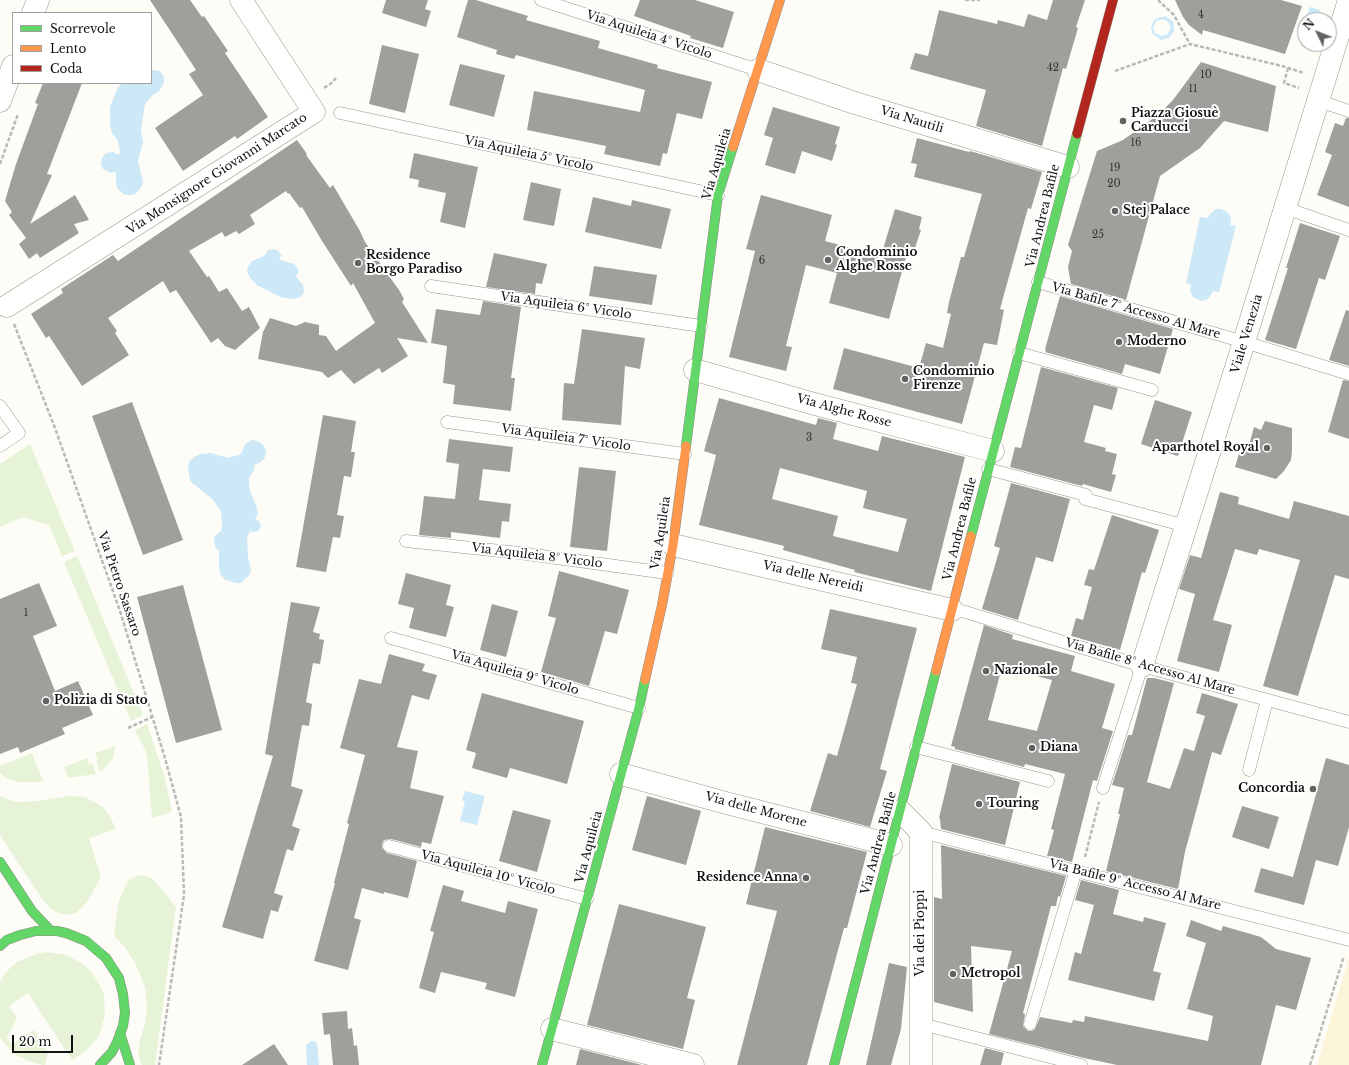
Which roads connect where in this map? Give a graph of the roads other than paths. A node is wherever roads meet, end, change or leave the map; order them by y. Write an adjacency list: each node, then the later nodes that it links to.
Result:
1 (38, 0): 7 (street)
2 (241, 0): 20 (street, Via Monsignore Giovanni Marcato)
3 (541, 0): 9 (lane, Via Aquileia 4° Vicolo)
4 (780, 0): 9 (street, Via Aquileia)
5 (1113, 0): 14 (street, Via Andrea Bafile)
6 (1349, 0): 10 (street, Viale Venezia)
7 (33, 12)
8 (12, 69): 11 (street)
9 (758, 70): 14 (street, Via Nautili); 15 (street, Via Aquileia)
10 (1320, 98): 12 (lane); 16 (street, Viale Venezia)
11 (0, 101)
12 (1349, 111)
13 (340, 113): 15 (lane, Via Aquileia 5° Vicolo)
14 (1068, 167): 18 (street, Via Andrea Bafile)
15 (718, 195): 21 (street, Via Aquileia)
16 (1286, 208): 17 (lane); 22 (street, Viale Venezia)
17 (1349, 230)
18 (1038, 282): 22 (lane, Via Bafile 7° Accesso Al Mare); 23 (street, Via Andrea Bafile)
19 (431, 286): 21 (lane, Via Aquileia 6° Vicolo)
20 (7, 306)
21 (701, 326): 24 (street, Via Aquileia)
22 (1244, 342): 25 (lane, Via Bafile 7° Accesso Al Mare); 32 (street, Viale Venezia)
23 (1019, 353): 26 (lane); 31 (street, Via Andrea Bafile)
24 (695, 370): 30 (street, Via Aquileia); 31 (street, Via Alghe Rosse)
25 (1349, 374)
26 (1152, 390)
27 (0, 406): 29 (lane)
28 (447, 422): 30 (lane, Via Aquileia 7° Vicolo)
29 (0, 446)
30 (684, 454): 34 (street, Via Aquileia)
31 (990, 460): 32 (lane); 36 (street, Via Andrea Bafile)
32 (1186, 526): 38 (street, Viale Venezia)
33 (406, 541): 35 (lane, Via Aquileia 8° Vicolo)
34 (673, 545): 35 (street, Via Aquileia); 36 (street, Via delle Nereidi)
35 (667, 573): 40 (street, Via Aquileia)
36 (952, 610): 38 (lane, Via Bafile 8° Accesso Al Mare); 42 (street, Via Andrea Bafile)
37 (391, 638): 40 (lane, Via Aquileia 9° Vicolo)
38 (1142, 666): 39 (lane, Via Bafile 8° Accesso Al Mare); 46 (lane)
39 (1267, 700): 41 (lane, Via Bafile 8° Accesso Al Mare); 43 (lane)
40 (639, 708): 44 (street, Via Aquileia)
41 (1349, 722)
42 (916, 747): 45 (lane); 47 (street, Via Andrea Bafile)
43 (1249, 770)
44 (621, 774): 49 (street, Via delle Morene); 53 (street, Via Aquileia)
45 (1048, 781)
46 (1103, 788)
47 (900, 810): 48 (street); 49 (street, Via Andrea Bafile)
48 (921, 832): 52 (lane, Via Bafile 9° Accesso Al Mare); 57 (street, Via dei Pioppi)
49 (891, 845): 65 (street, Via Andrea Bafile)
50 (389, 846): 53 (lane, Via Aquileia 10° Vicolo)
51 (0, 862): 54 (street)
52 (1078, 871): 55 (lane, Via Bafile 9° Accesso Al Mare); 58 (lane)
53 (587, 899): 59 (street, Via Aquileia)
54 (50, 930): 56 (street); 60 (street)
55 (1348, 940)
56 (0, 946)
57 (922, 1024): 66 (street, Via dei Pioppi); 67 (lane)
58 (1030, 1024)
59 (552, 1029): 63 (street, Via Aquileia); 64 (street)
60 (120, 1033): 61 (street); 62 (street)
61 (100, 1065)
62 (130, 1065)
63 (542, 1065)
64 (693, 1065)
65 (834, 1065)
66 (921, 1065)
67 (1080, 1065)

